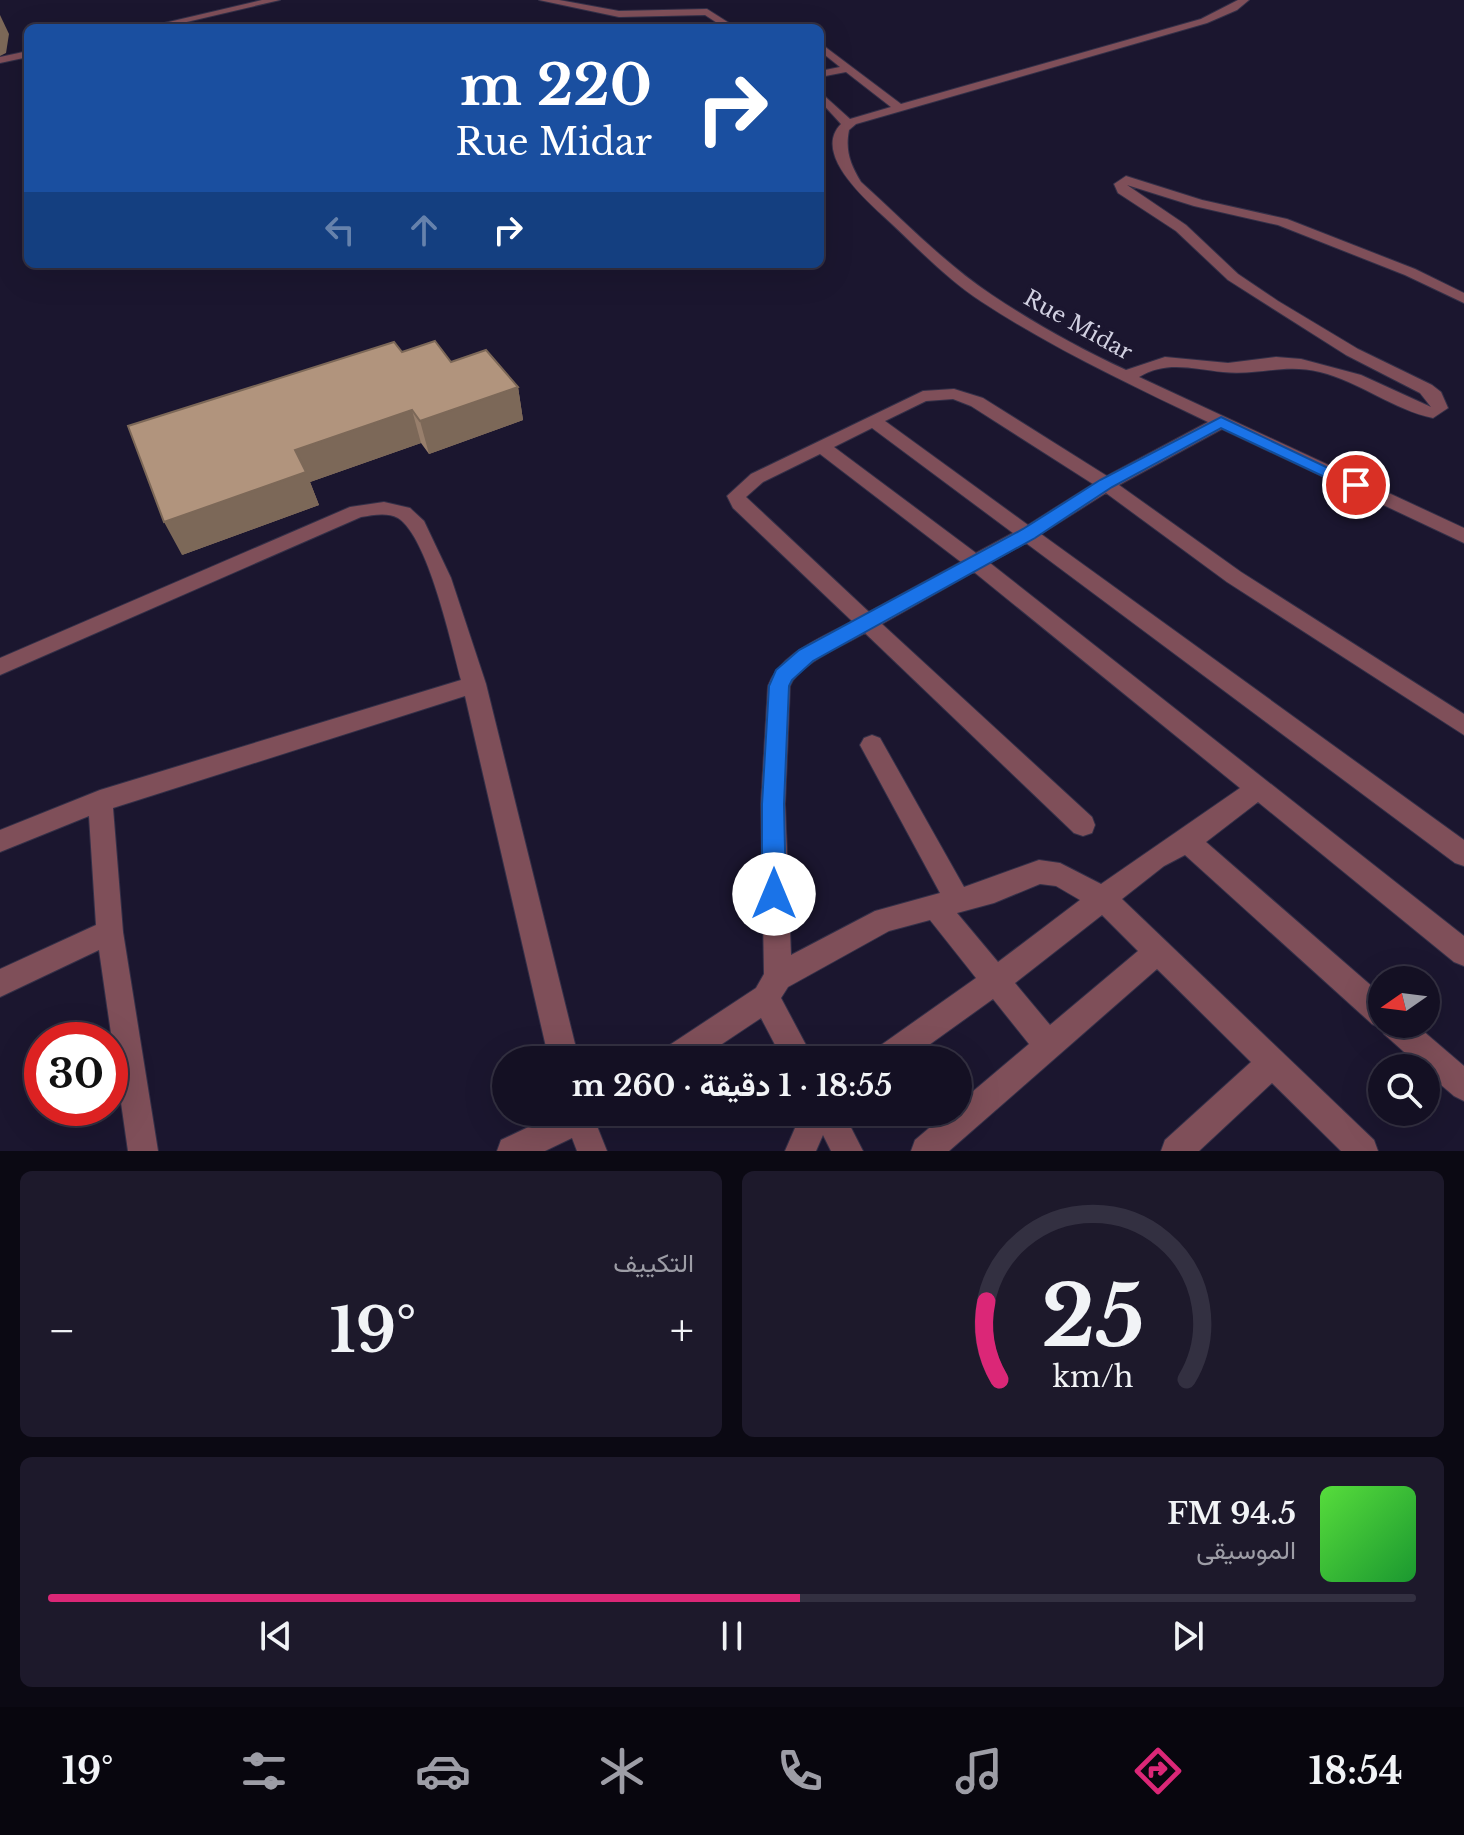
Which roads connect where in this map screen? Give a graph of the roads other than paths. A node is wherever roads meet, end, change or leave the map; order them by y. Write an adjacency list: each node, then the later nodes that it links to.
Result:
1 (275, 0): 4 (street)
2 (544, 0): 5 (street)
3 (1244, 0): 12 (street)
4 (166, 24)
5 (726, 24)
6 (824, 49): 9 (street)
7 (24, 55): 8 (street)
8 (0, 60)
9 (850, 68): 10 (street); 12 (street)
10 (824, 73)
11 (826, 107): 13 (street)
12 (899, 108): 13 (street)
13 (840, 130): 15 (street, Rue Midar)
14 (1464, 299): 15 (street)
15 (1127, 377): 17 (street, Rue Midar)
16 (872, 420): 18 (street); 19 (street); 20 (street)
17 (1221, 422): 19 (street); 21 (street, Rue Midar)
18 (820, 445): 22 (street); 23 (street)
19 (1106, 484): 20 (street); 26 (street)
20 (1029, 533): 22 (street); 33 (street)
21 (1464, 536)
22 (976, 563): 23 (street); 28 (street)
23 (867, 621): 30 (street); 41 (street)
24 (0, 667): 25 (street)
25 (475, 684): 29 (street); 45 (street)
26 (1464, 726)
27 (872, 745): 35 (street)
28 (1257, 789): 32 (street); 38 (street)
29 (100, 801): 31 (street); 36 (street)
30 (1083, 825)
31 (0, 841)
32 (1187, 841): 34 (street); 42 (street)
33 (1464, 855)
34 (1104, 899): 35 (street); 37 (street); 39 (street)
35 (946, 903): 39 (street); 41 (street)
36 (110, 932): 40 (street); 55 (street)
37 (1157, 952): 44 (street); 49 (street)
38 (1464, 953)
39 (995, 981): 44 (street); 48 (street)
40 (0, 983)
41 (772, 987): 46 (street); 47 (street)
42 (1368, 1002)
43 (1410, 1038): 50 (street)
44 (1047, 1044): 60 (street)
45 (561, 1046)
46 (691, 1046)
47 (794, 1046)
48 (904, 1046)
49 (1272, 1063): 61 (street); 62 (street)
50 (1464, 1086)
51 (561, 1126): 56 (street)
52 (586, 1126): 57 (street)
53 (812, 1126): 58 (street)
54 (835, 1126): 59 (street)
55 (143, 1151)
56 (512, 1151)
57 (592, 1151)
58 (800, 1151)
59 (848, 1151)
60 (926, 1151)
61 (1176, 1151)
62 (1363, 1151)

